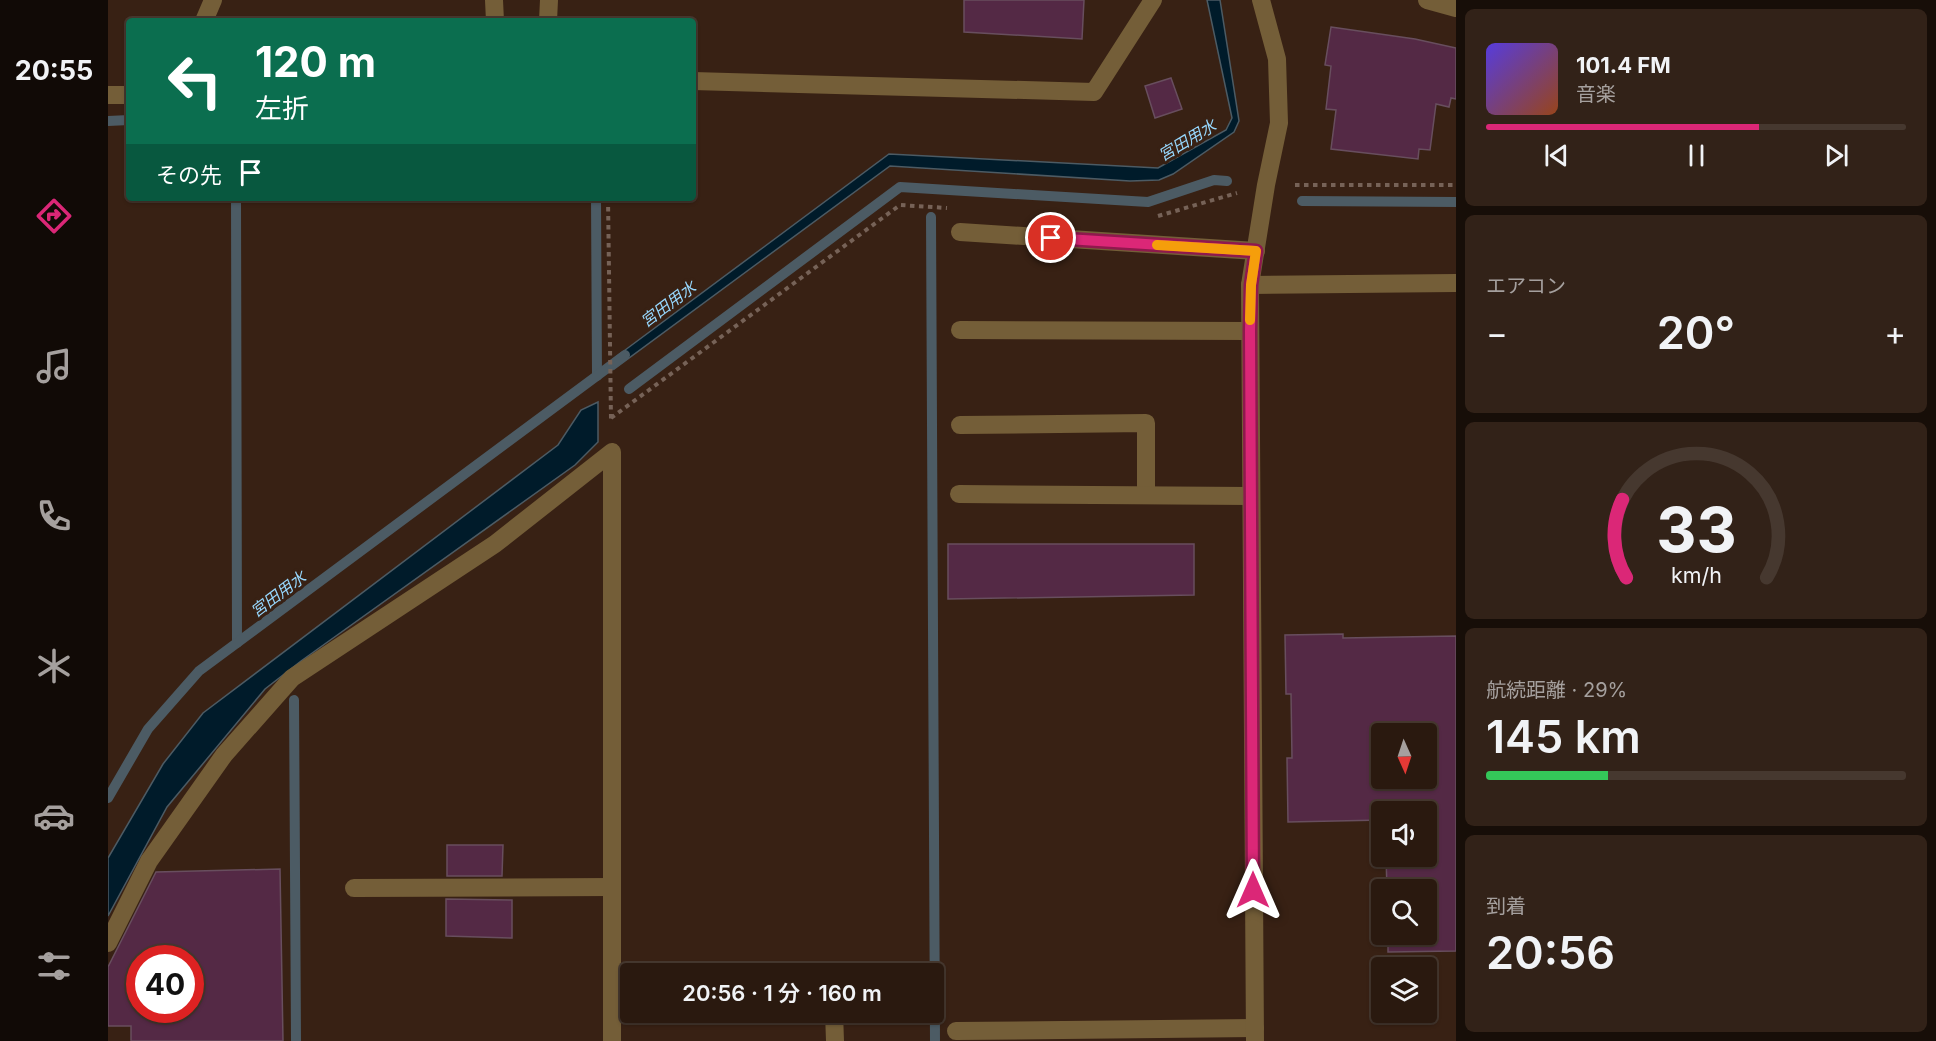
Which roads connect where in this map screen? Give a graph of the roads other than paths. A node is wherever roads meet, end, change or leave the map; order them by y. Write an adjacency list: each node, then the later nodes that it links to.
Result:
1 (213, 0): 8 (street)
2 (494, 0): 9 (street)
3 (549, 0): 10 (street)
4 (1153, 0): 11 (street)
5 (1262, 0): 15 (street)
6 (1426, 0): 7 (street)
7 (1456, 8)
8 (205, 18)
9 (495, 18)
10 (548, 18)
11 (696, 81)
12 (108, 95): 13 (street)
13 (126, 95)
14 (960, 232): 15 (street)
15 (1256, 251): 17 (street)
16 (1456, 283): 17 (street)
17 (1251, 285): 19 (street)
18 (960, 330): 19 (street)
19 (1250, 331): 23 (street)
20 (960, 425): 22 (street)
21 (959, 494): 22 (street)
22 (1146, 495): 23 (street)
23 (1250, 496): 29 (street)
24 (612, 887): 25 (street); 26 (street); 30 (street)
25 (354, 888)
26 (108, 943)
27 (834, 1023): 31 (street)
28 (956, 1031): 29 (street)
29 (1255, 1035)
30 (612, 1041)
31 (835, 1041)

